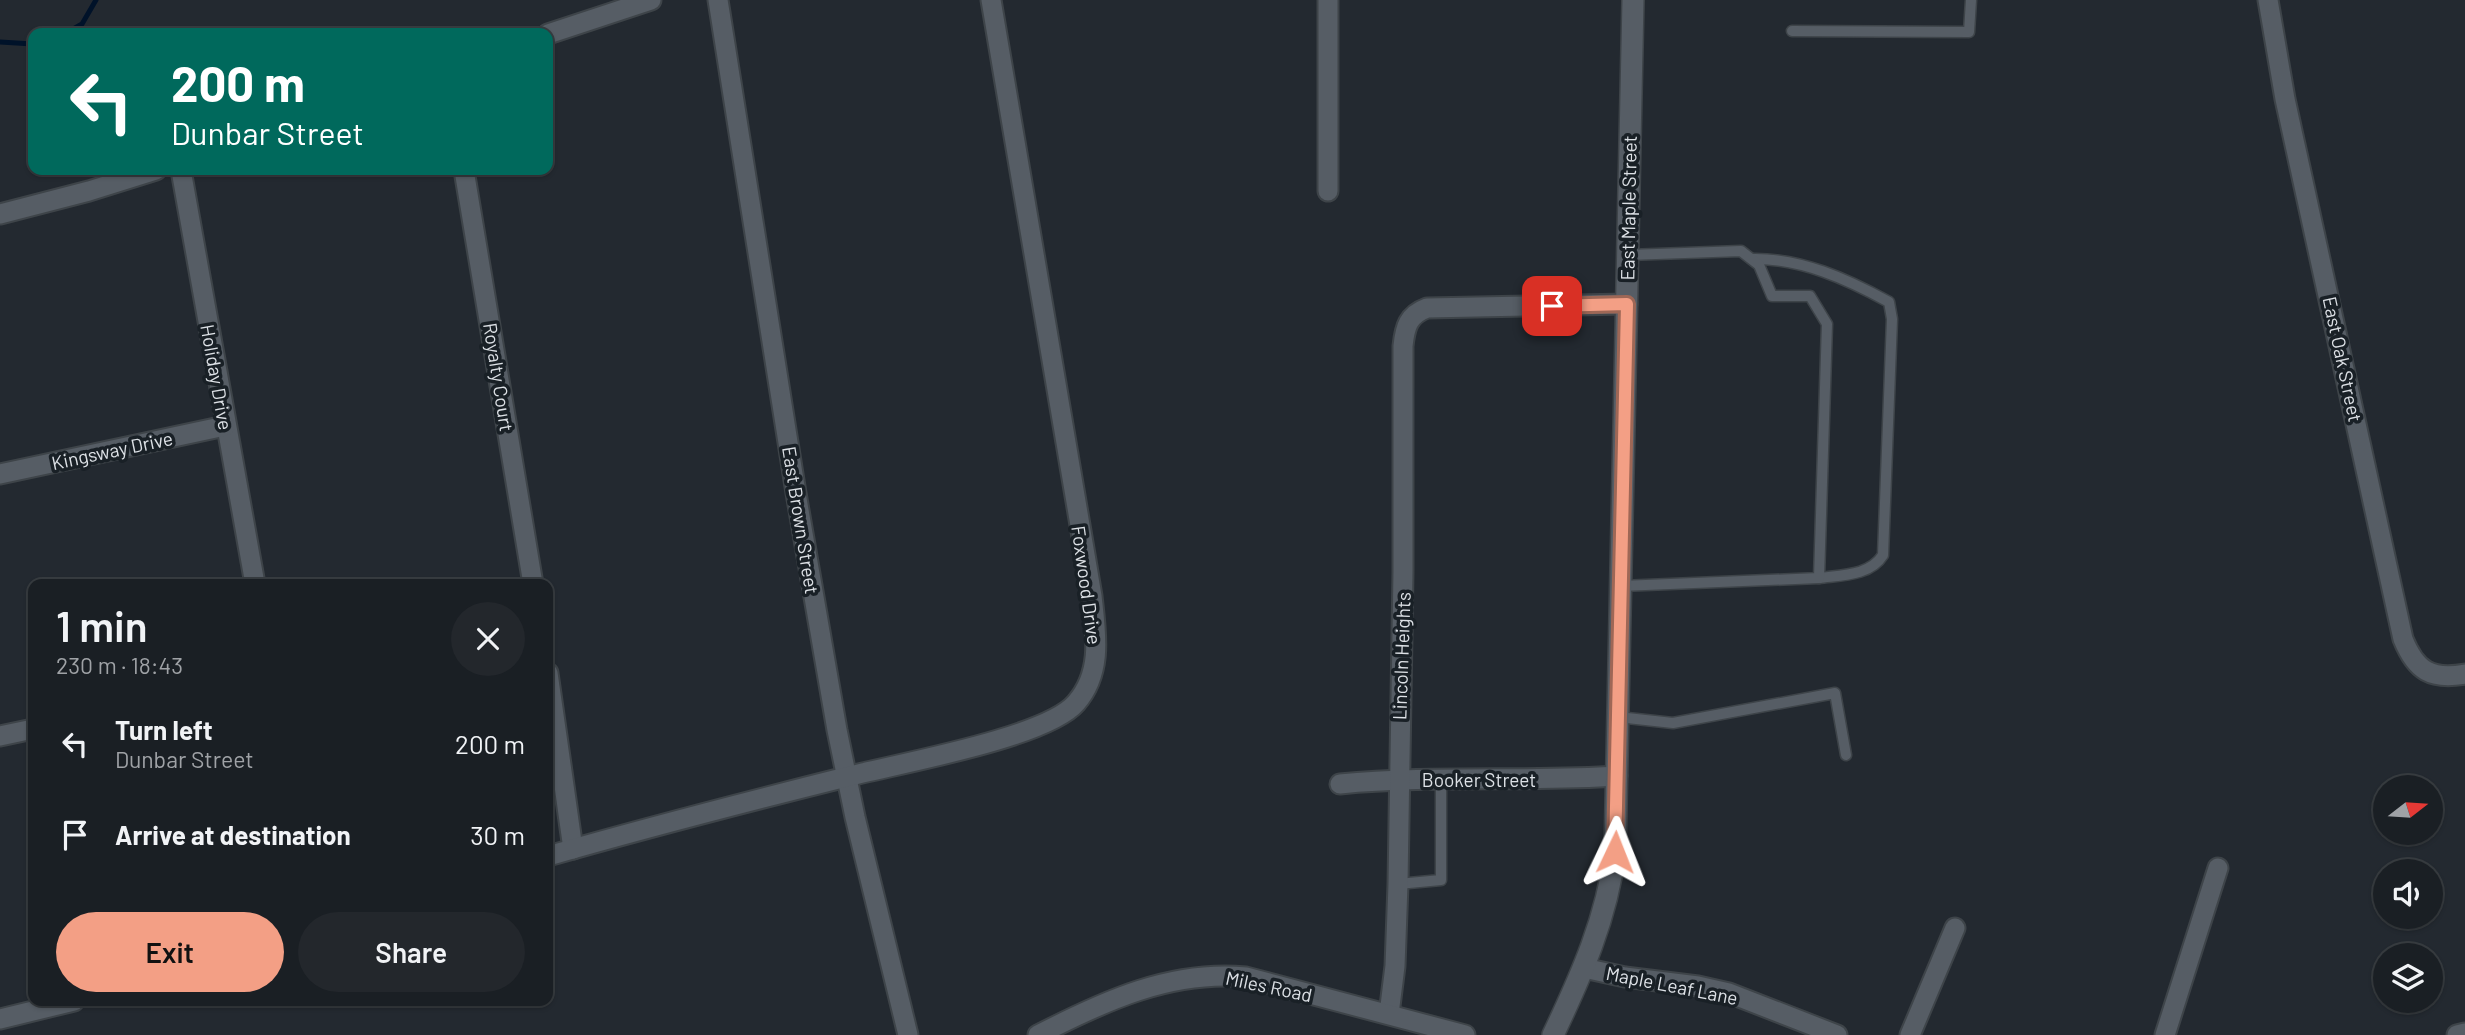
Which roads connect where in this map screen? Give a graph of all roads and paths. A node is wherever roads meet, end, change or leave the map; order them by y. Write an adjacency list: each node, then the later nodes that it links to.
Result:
1 (651, 0): 9 (street)
2 (718, 0): 31 (street, East Brown Street)
3 (991, 0): 31 (street, Foxwood Drive)
4 (1328, 0): 13 (street)
5 (1633, 0): 15 (main road, East Maple Street)
6 (1971, 0): 8 (lane)
7 (2267, 0): 24 (street, East Oak Street)
8 (1792, 31)
9 (553, 32)
10 (140, 175): 14 (street)
11 (182, 175): 18 (street, Holiday Drive)
12 (465, 175): 22 (street, Royalty Court)
13 (1328, 191)
14 (0, 214)
15 (1628, 255): 16 (lane); 17 (main road, East Maple Street)
16 (1752, 259): 20 (lane); 20 (lane)
17 (1627, 304): 23 (main road, East Maple Street); 32 (street, Lincoln Heights)
18 (225, 426): 19 (street, Kingsway Drive); 21 (street, Holiday Drive)
19 (0, 474)
20 (1819, 578): 23 (lane)
21 (254, 579)
22 (532, 579)
23 (1621, 586): 26 (main road, East Maple Street)
24 (2465, 674)
25 (553, 708): 35 (street)
26 (1618, 717): 29 (lane); 30 (main road, East Maple Street)
27 (28, 730): 28 (street)
28 (0, 736)
29 (1846, 755)
30 (1617, 776): 33 (street, Booker Street); 40 (main road, East Maple Street)
31 (847, 777): 35 (street, Foxwood Drive); 45 (street, East Brown Street)
32 (1399, 778): 33 (street, Booker Street); 34 (street, Booker Street); 38 (street, Lincoln Heights)
33 (1441, 779): 38 (lane)
34 (1340, 784)
35 (573, 849): 36 (street, Foxwood Drive)
36 (553, 855)
37 (2218, 868): 51 (street)
38 (1398, 884): 42 (street, Lincoln Heights)
39 (1955, 928): 50 (street)
40 (1584, 968): 48 (main road, East Maple Street); 49 (street, Maple Leaf Lane)
41 (53, 1006): 43 (street)
42 (1389, 1014): 46 (street, Miles Road); 47 (street, Miles Road)
43 (0, 1019)
44 (2465, 1033): 52 (street)
45 (908, 1035)
46 (1038, 1035)
47 (1465, 1035)
48 (1553, 1035)
49 (1837, 1035)
50 (1910, 1035)
51 (2165, 1035)
52 (2457, 1035)

